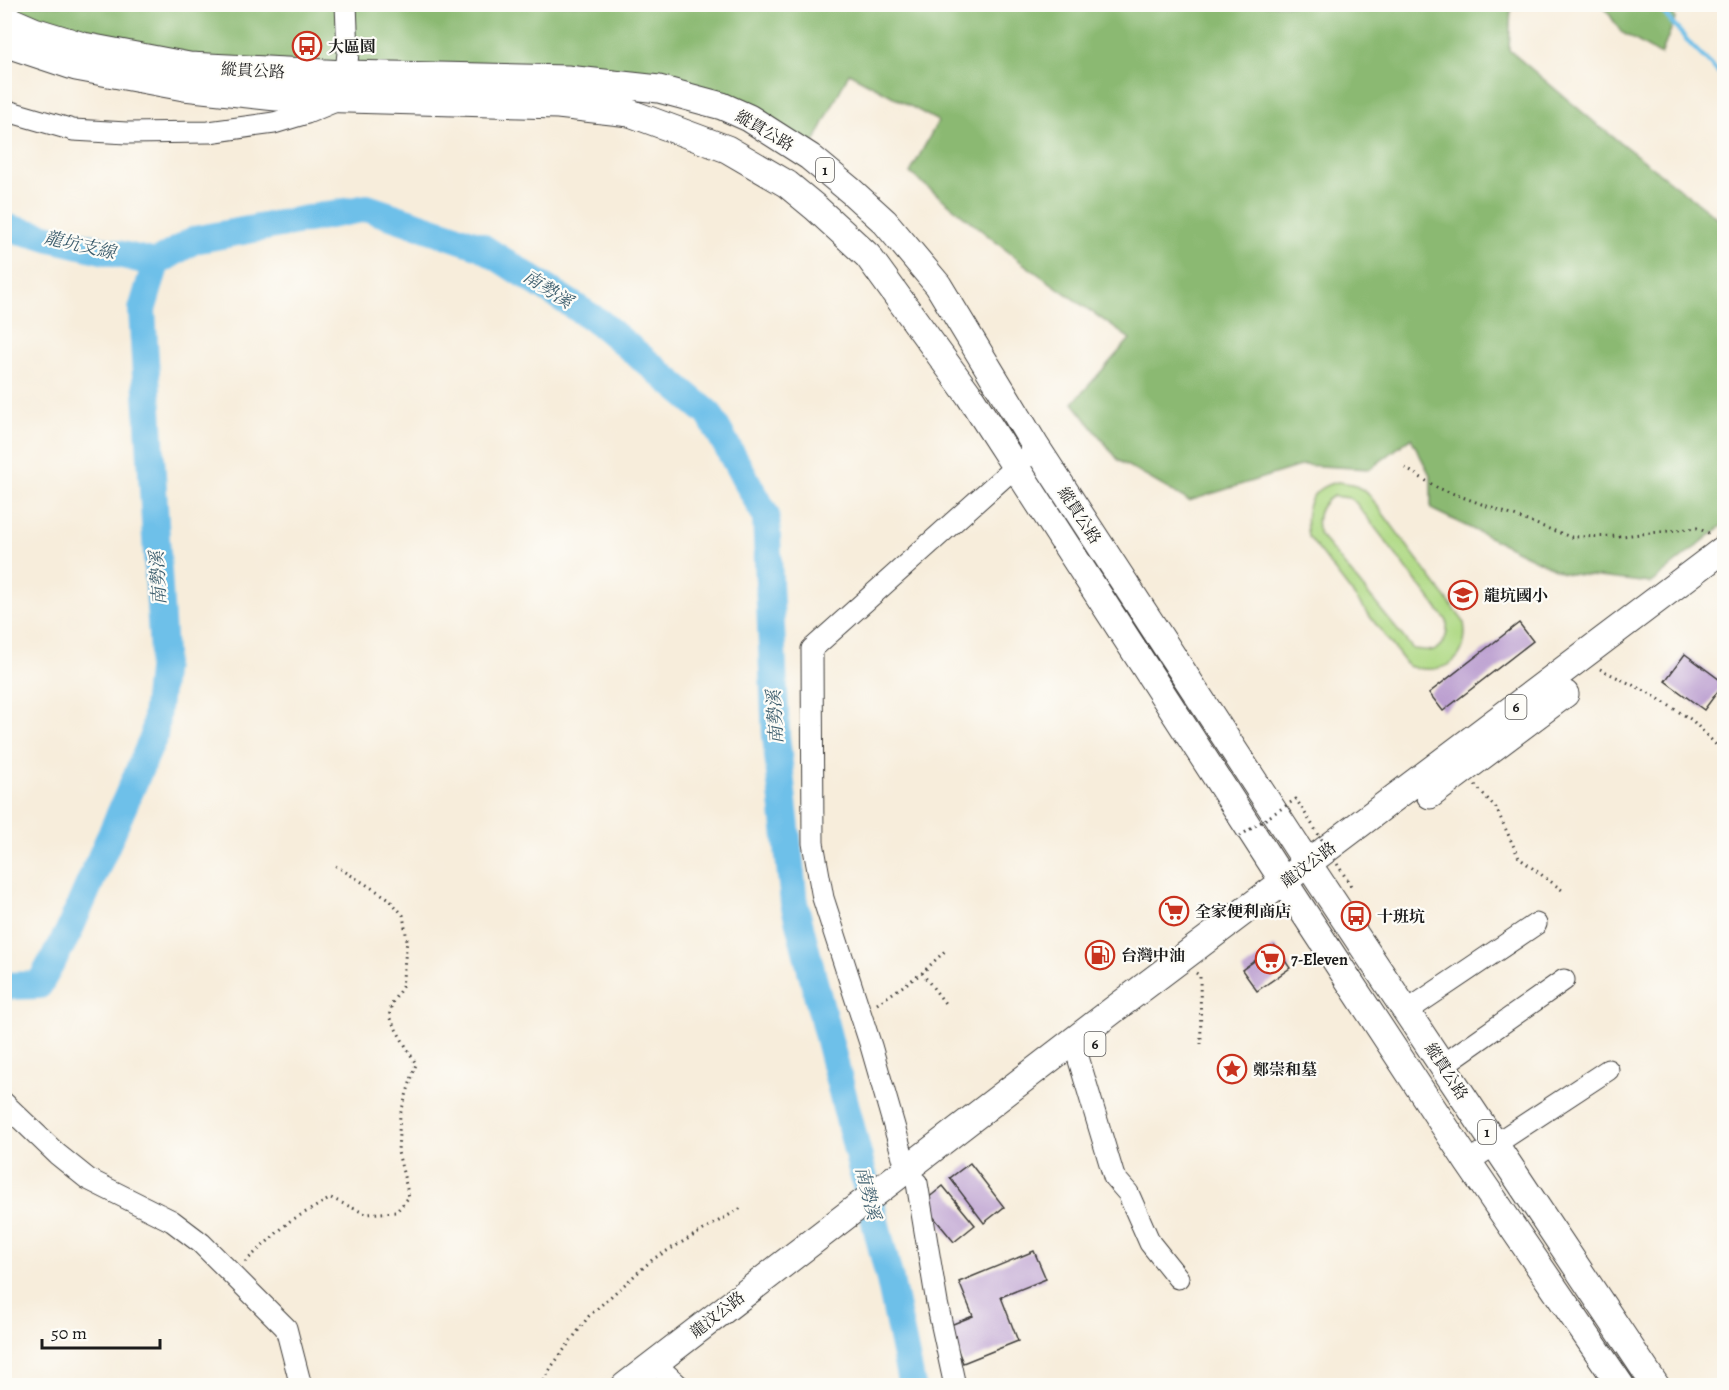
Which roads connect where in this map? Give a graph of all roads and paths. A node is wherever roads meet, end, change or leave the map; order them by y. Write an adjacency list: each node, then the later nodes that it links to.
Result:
1 (346, 4): 4 (street)
2 (4, 18): 4 (main road, 縱貫公路 / 1)
3 (4, 43): 4 (main road, 縱貫公路 / 1)
4 (344, 86): 5 (street); 6 (main road, 縱貫公路 / 1); 7 (main road, 縱貫公路 / 1)
5 (4, 110)
6 (1036, 447): 7 (street); 16 (main road, 縱貫公路 / 1)
7 (1015, 467): 17 (main road, 縱貫公路 / 1); 27 (street)
8 (1405, 468): 9 (path)
9 (1719, 542): 16 (main road, 龍汶公路 / 6)
10 (1725, 570): 11 (main road, 龍汶公路 / 6)
11 (1598, 668): 12 (path); 13 (main road, 龍汶公路 / 6)
12 (1725, 753)
13 (1462, 771): 16 (main road, 龍汶公路 / 6); 19 (path)
14 (1240, 836): 18 (path, bridge)
15 (336, 866): 38 (path)
16 (1313, 871): 17 (main road, 龍汶公路 / 6); 26 (main road, 縱貫公路 / 1)
17 (1289, 889): 23 (main road, 龍汶公路 / 6); 35 (main road, 縱貫公路 / 1)
18 (1353, 889)
19 (1562, 890)
20 (1536, 924): 26 (street)
21 (946, 950): 22 (path)
22 (922, 973): 25 (path); 27 (path)
23 (1177, 977): 28 (main road, 龍汶公路 / 6); 29 (path)
24 (1564, 980): 31 (street)
25 (947, 1006)
26 (1407, 1011): 31 (main road, 縱貫公路 / 1)
27 (861, 1015): 36 (street)
28 (1117, 1017): 30 (main road, 龍汶公路 / 6); 36 (main road, 龍汶公路 / 6)
29 (1202, 1044)
30 (1078, 1057): 36 (main road, 龍汶公路 / 6); 39 (street)
31 (1443, 1065): 34 (main road, 縱貫公路 / 1)
32 (1608, 1070): 34 (street)
33 (4, 1103): 38 (street)
34 (1495, 1144): 35 (street); 46 (main road, 縱貫公路 / 1)
35 (1468, 1161): 45 (main road, 縱貫公路 / 1)
36 (904, 1183): 40 (main road, 龍汶公路 / 6); 44 (street)
37 (743, 1207): 42 (path)
38 (232, 1273): 41 (street)
39 (1178, 1278)
40 (663, 1377): 43 (main road, 龍汶公路 / 6)
41 (300, 1386)
42 (541, 1386)
43 (625, 1386)
44 (955, 1386)
45 (1621, 1386)
46 (1656, 1386)

